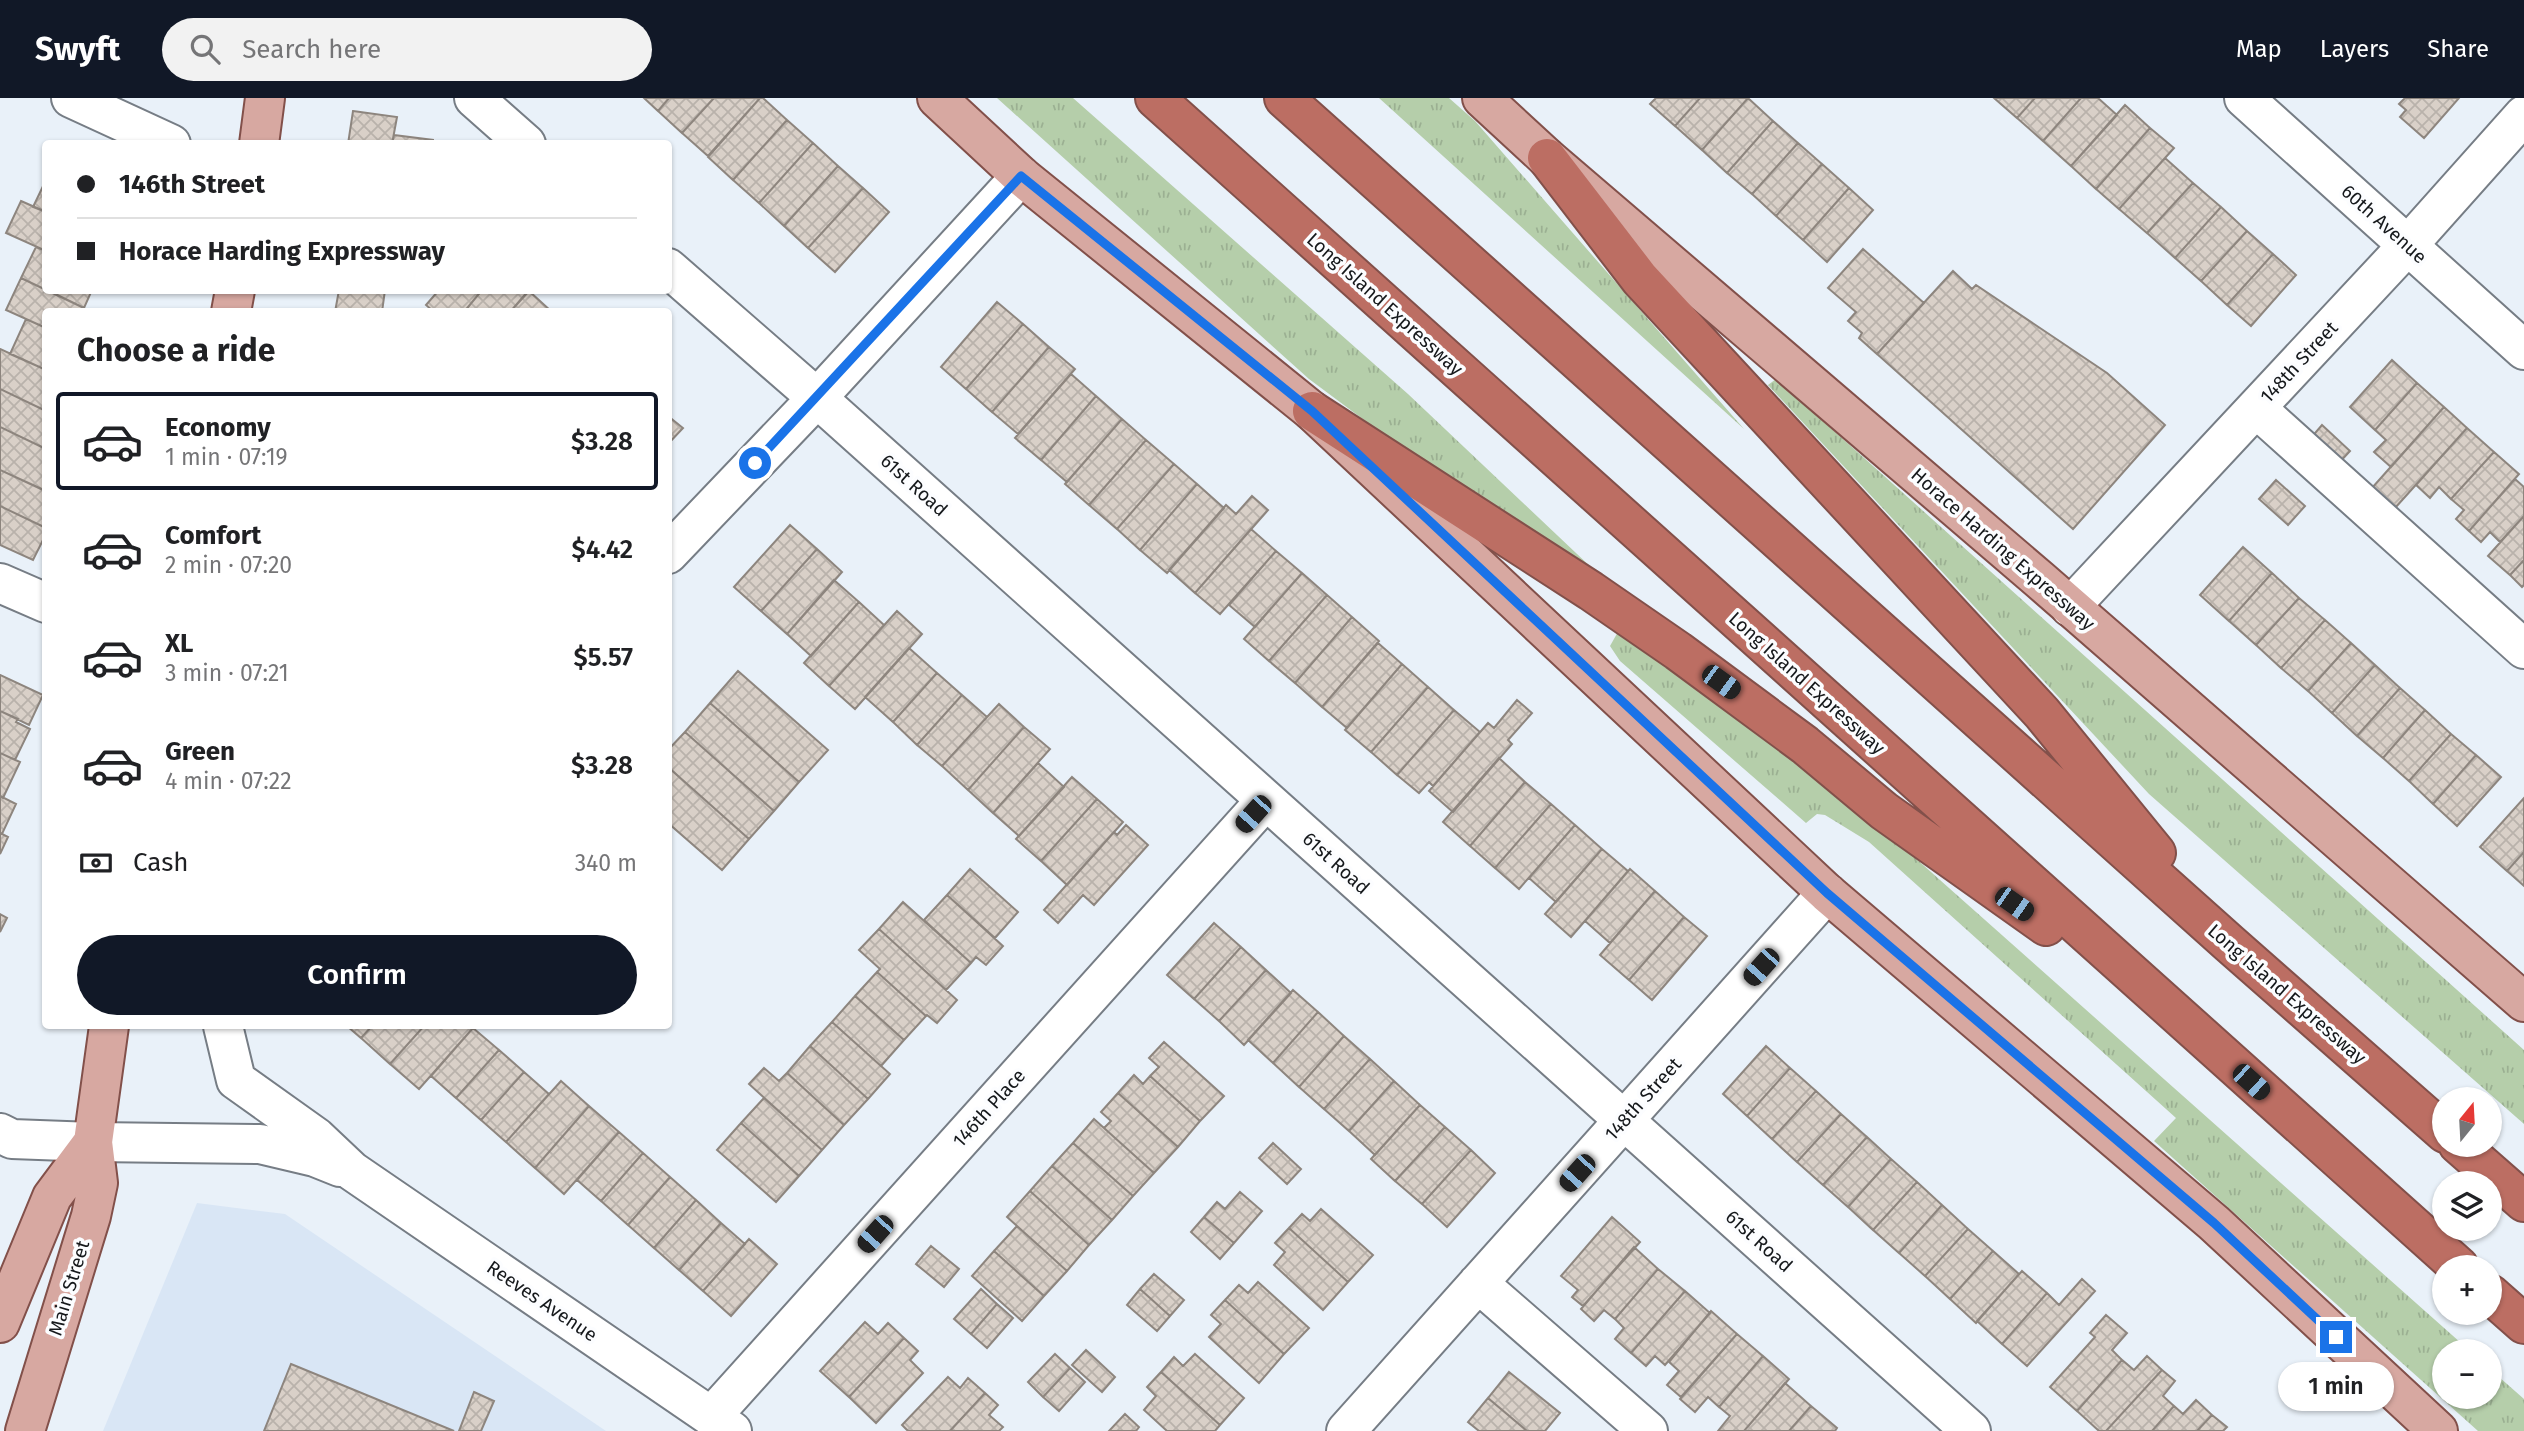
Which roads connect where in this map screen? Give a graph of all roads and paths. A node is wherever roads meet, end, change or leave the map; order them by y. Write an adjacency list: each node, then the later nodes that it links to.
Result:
1 (71, 98): 10 (street)
2 (265, 98): 11 (main road)
3 (474, 98): 12 (street)
4 (937, 98): 14 (main road)
5 (1155, 98): 30 (highway, Long Island Expressway)
6 (1284, 98): 28 (highway, Long Island Expressway)
7 (1482, 98): 13 (main road, Horace Harding Expressway)
8 (2244, 98): 15 (street, 60th Avenue)
9 (2524, 115): 15 (street, 148th Street)
10 (161, 140)
11 (260, 140)
12 (521, 140)
13 (1546, 158): 24 (main road, Horace Harding Expressway); 28 (highway)
14 (1021, 176): 18 (street); 20 (main road)
15 (2408, 245): 17 (street, 60th Avenue); 19 (street, 148th Street)
16 (672, 271): 18 (street, 61st Road)
17 (2524, 350)
18 (817, 398): 21 (street); 26 (street, 61st Road)
19 (2256, 408): 24 (street, 148th Street); 25 (street)
20 (1312, 411): 27 (main road); 30 (highway)
21 (672, 550)
22 (0, 583): 23 (street)
23 (42, 601)
24 (2070, 607): 29 (main road, Horace Harding Expressway)
25 (2524, 649)
26 (1266, 800): 33 (street, 61st Road); 45 (street, 146th Place)
27 (1827, 893): 33 (street, 148th Street); 50 (main road)
28 (2230, 944): 34 (highway, Long Island Expressway)
29 (2524, 1002)
30 (2189, 1026): 40 (highway, Long Island Expressway)
31 (109, 1029): 36 (main road, Main Street)
32 (224, 1029): 38 (street, Reeves Avenue)
33 (1624, 1120): 41 (street, 148th Street); 49 (street, 61st Road)
34 (2432, 1122)
35 (0, 1133): 36 (street, Reeves Avenue)
36 (93, 1142): 38 (street, Reeves Avenue); 43 (main road, Main Street); 46 (main road, Main Street)
37 (2473, 1157): 39 (highway)
38 (352, 1171): 45 (street, Reeves Avenue)
39 (2524, 1202)
40 (2446, 1255)
41 (1478, 1283): 47 (street, 148th Street); 48 (street)
42 (2502, 1305): 44 (highway)
43 (0, 1323)
44 (2524, 1324)
45 (722, 1424)
46 (25, 1431)
47 (1346, 1431)
48 (1648, 1431)
49 (1971, 1431)
50 (2438, 1431)

